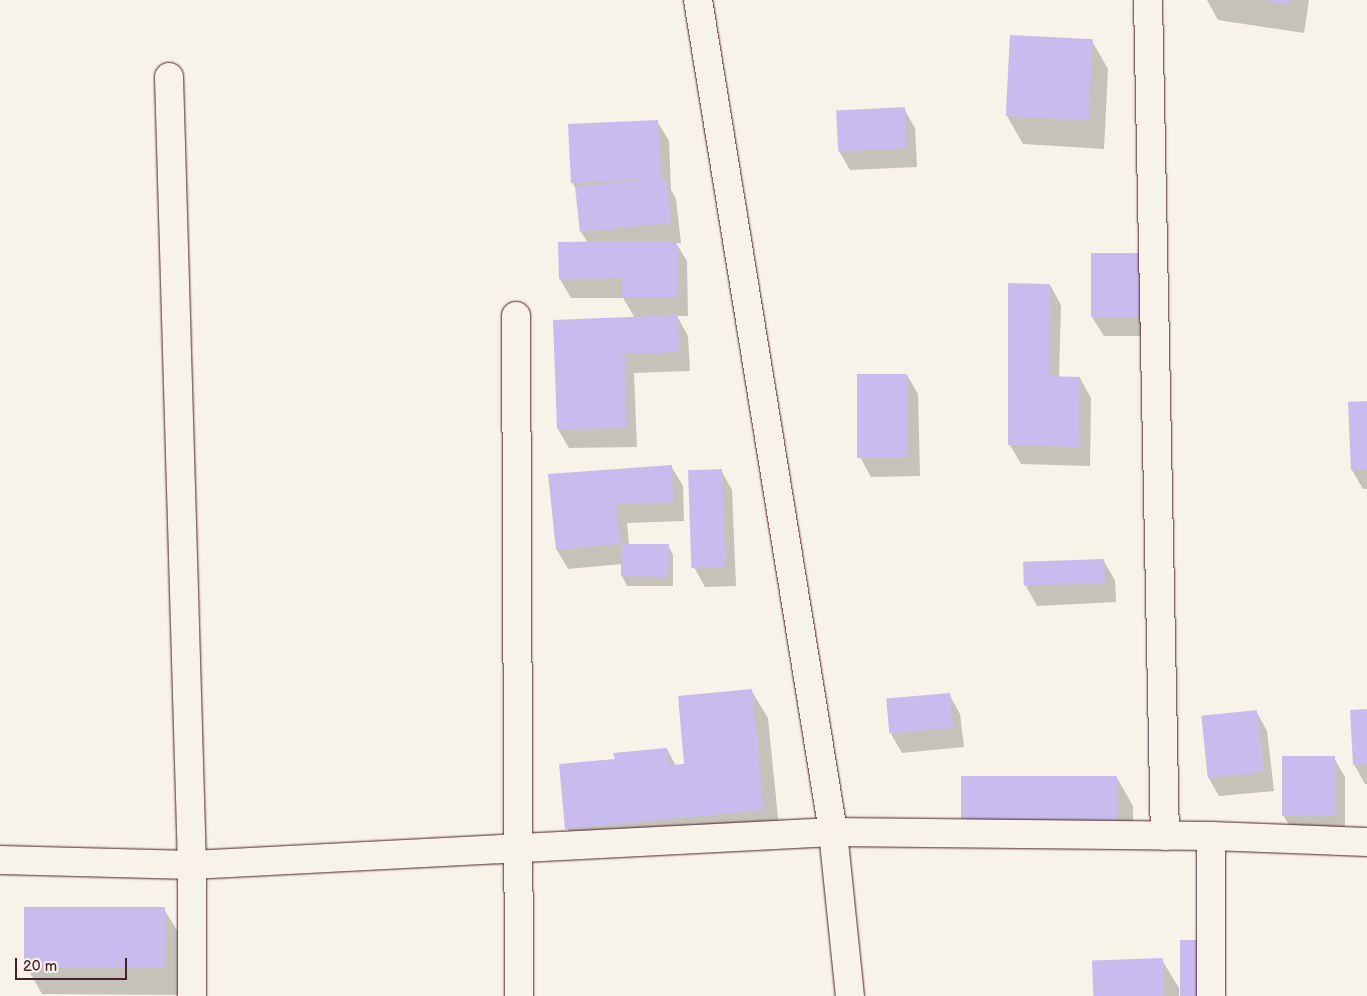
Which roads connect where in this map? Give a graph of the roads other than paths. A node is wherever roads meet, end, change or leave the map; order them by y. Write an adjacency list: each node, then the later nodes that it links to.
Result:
1 (698, 0): 5 (street)
2 (1148, 0): 6 (street)
3 (169, 78): 11 (street)
4 (516, 316): 9 (street)
5 (833, 832): 6 (street); 9 (street); 14 (street)
6 (1164, 836): 7 (street)
7 (1211, 836): 8 (street); 15 (street)
8 (1367, 842)
9 (517, 850): 11 (street); 13 (street)
10 (0, 860): 11 (street)
11 (192, 865): 12 (street)
12 (192, 996)
13 (519, 996)
14 (850, 996)
15 (1211, 996)

